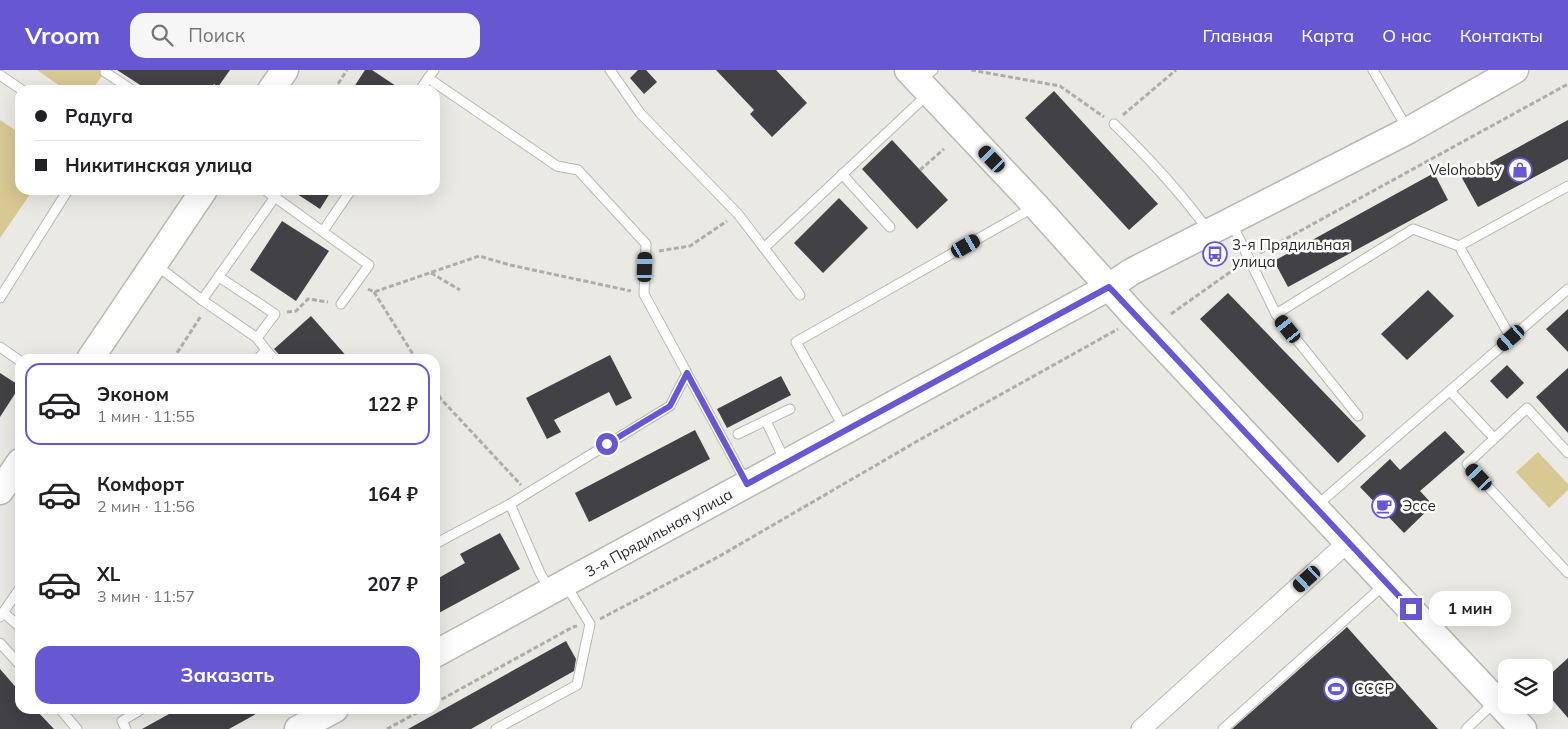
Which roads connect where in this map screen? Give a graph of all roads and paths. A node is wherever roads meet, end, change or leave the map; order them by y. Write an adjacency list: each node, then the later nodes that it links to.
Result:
1 (285, 70): 16 (street)
2 (347, 70): 17 (path)
3 (434, 70): 11 (lane)
4 (610, 70): 32 (lane)
5 (971, 70): 21 (path)
6 (1176, 70): 21 (path)
7 (1373, 70): 22 (lane)
8 (1515, 70): 22 (street, 3-я Прядильная улица)
9 (105, 72): 15 (lane)
10 (0, 75): 14 (lane)
11 (428, 78): 18 (lane); 19 (lane)
12 (922, 79): 25 (lane); 31 (street)
13 (1568, 84): 39 (path)
14 (15, 85)
15 (124, 85)
16 (274, 85)
17 (337, 85)
18 (423, 85)
19 (438, 85)
20 (440, 86): 38 (lane)
21 (1114, 124): 34 (lane)
22 (1409, 130): 34 (street, 3-я Прядильная улица)
23 (944, 149): 24 (path)
24 (920, 170)
25 (842, 174): 33 (lane); 37 (lane)
26 (1568, 186): 36 (lane)
27 (65, 195): 50 (lane)
28 (201, 195): 40 (street)
29 (348, 195): 35 (lane)
30 (275, 196): 35 (lane); 42 (lane)
31 (1036, 206): 44 (street); 73 (lane)
32 (738, 214): 37 (lane); 38 (path)
33 (890, 227)
34 (1220, 228): 39 (lane); 44 (street, 3-я Прядильная улица)
35 (323, 231): 43 (lane)
36 (1459, 246): 55 (lane); 58 (lane)
37 (764, 248): 49 (lane)
38 (646, 253): 48 (lane)
39 (1250, 259): 54 (path); 55 (lane)
40 (154, 264): 51 (lane); 61 (street)
41 (431, 273): 46 (path); 47 (path); 48 (path)
42 (219, 277): 51 (lane); 53 (lane)
43 (356, 283): 47 (path); 52 (lane)
44 (1109, 287): 73 (street, 3-я Прядильная улица); 83 (street)
45 (1568, 289): 58 (lane)
46 (460, 290)
47 (374, 292): 65 (path)
48 (644, 294): 67 (lane)
49 (800, 295)
50 (0, 298)
51 (205, 303): 57 (lane); 62 (path)
52 (341, 304): 53 (path)
53 (275, 314): 57 (lane)
54 (1171, 314)
55 (1276, 314): 71 (lane)
56 (1118, 328): 92 (path)
57 (257, 338): 60 (lane)
58 (1511, 338): 68 (lane)
59 (0, 347): 66 (lane)
60 (266, 350): 63 (lane); 64 (lane)
61 (93, 354)
62 (176, 354)
63 (262, 354)
64 (270, 354)
65 (413, 354)
66 (15, 358)
67 (687, 373): 79 (lane); 81 (lane)
68 (1450, 391): 75 (lane); 83 (lane)
69 (440, 397): 81 (path)
70 (790, 409): 72 (lane)
71 (1358, 416)
72 (766, 421): 74 (lane); 77 (lane)
73 (846, 430): 77 (street, 3-я Прядильная улица)
74 (738, 434)
75 (1494, 438): 76 (lane); 86 (lane)
76 (1568, 453)
77 (786, 463): 79 (street, 3-я Прядильная улица)
78 (15, 469): 80 (street)
79 (747, 484): 88 (street, 3-я Прядильная улица)
80 (0, 491)
81 (528, 492): 82 (lane)
82 (510, 504): 84 (lane); 88 (lane)
83 (1315, 506): 85 (street)
84 (440, 541)
85 (1348, 542): 87 (street); 107 (street)
86 (1568, 573)
87 (1386, 583): 97 (street); 108 (lane)
88 (558, 588): 92 (lane); 94 (street, 3-я Прядильная улица)
89 (15, 596): 90 (lane)
90 (2, 615): 91 (lane)
91 (15, 624)
92 (590, 624): 96 (path); 106 (lane)
93 (0, 643): 95 (lane)
94 (440, 651)
95 (15, 660)
96 (440, 700)
97 (1497, 701): 109 (lane); 110 (street)
98 (64, 714): 102 (lane)
99 (134, 714): 103 (lane)
100 (326, 714): 104 (street)
101 (415, 714): 105 (path)
102 (77, 729)
103 (126, 729)
104 (298, 729)
105 (387, 729)
106 (496, 729)
107 (1141, 729)
108 (1223, 729)
109 (1466, 729)
110 (1523, 729)

